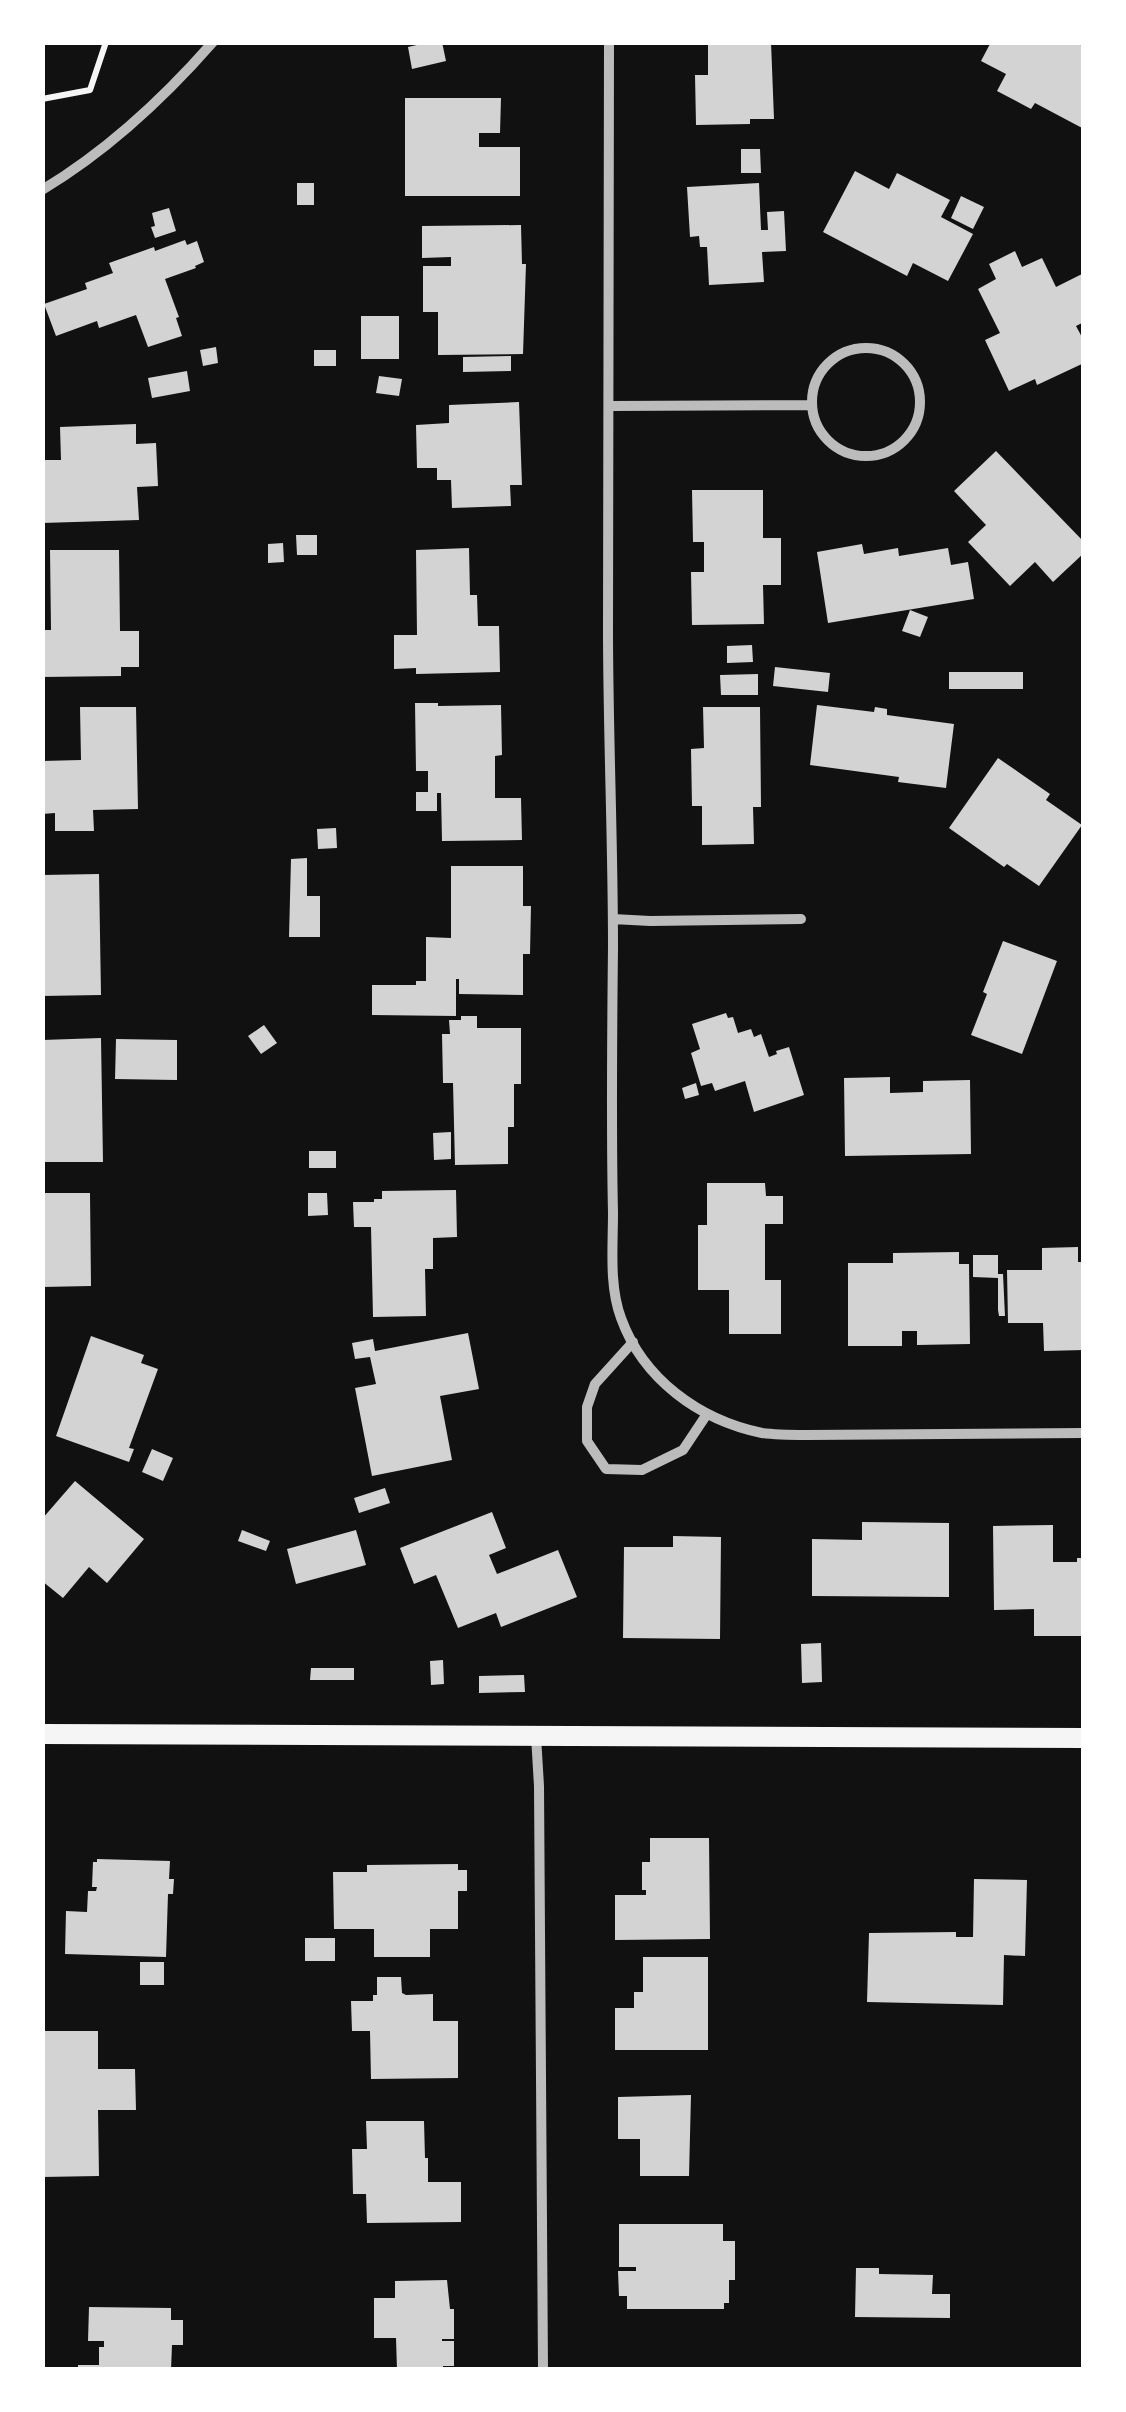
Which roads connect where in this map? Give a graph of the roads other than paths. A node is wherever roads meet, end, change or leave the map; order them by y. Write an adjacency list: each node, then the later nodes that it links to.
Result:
1 (213, 42): 3 (street)
2 (609, 42): 5 (street)
3 (42, 190)
4 (810, 405): 4 (street); 5 (street)
5 (611, 406): 7 (street)
6 (801, 918): 7 (street)
7 (613, 919): 8 (street)
8 (633, 1342): 9 (street); 9 (street)
9 (707, 1414): 10 (street)
10 (1084, 1433)
11 (42, 1734): 12 (main road)
12 (536, 1736): 13 (main road); 14 (street)
13 (1084, 1738)
14 (543, 2370)

